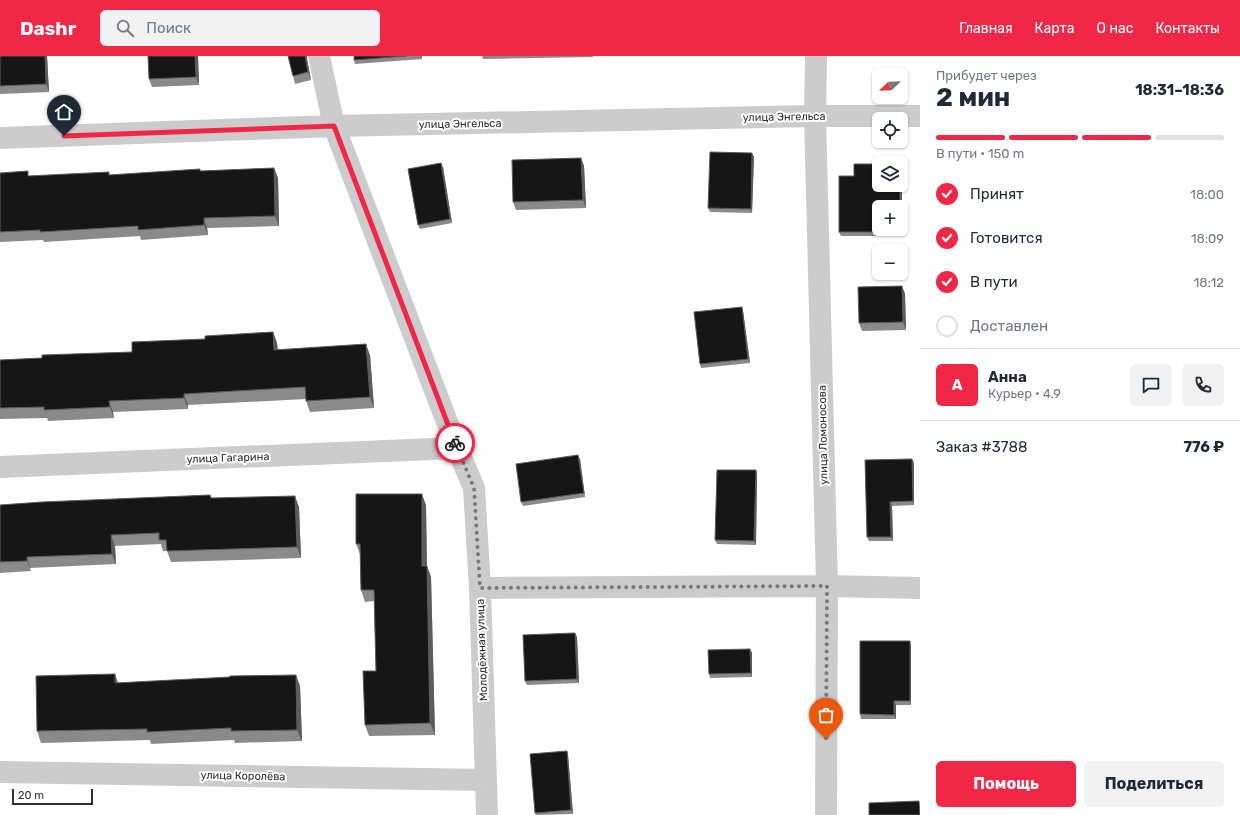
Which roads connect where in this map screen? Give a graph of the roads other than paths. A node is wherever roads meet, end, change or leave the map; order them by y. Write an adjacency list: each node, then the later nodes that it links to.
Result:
1 (319, 56): 5 (street, Молодёжная улица)
2 (816, 56): 3 (street, улица Ломоносова)
3 (815, 116): 4 (street, улица Энгельса); 5 (street, улица Энгельса); 9 (street, улица Ломоносова)
4 (920, 116)
5 (334, 126): 6 (street, улица Энгельса); 7 (street, Молодёжная улица)
6 (0, 138)
7 (457, 448): 8 (street, улица Гагарина); 10 (street, Молодёжная улица)
8 (0, 467)
9 (827, 586): 10 (street); 11 (street); 15 (street, улица Ломоносова)
10 (480, 588): 13 (street, Молодёжная улица)
11 (920, 588)
12 (0, 772): 13 (street, улица Королёва)
13 (485, 780): 14 (street, Молодёжная улица)
14 (487, 815)
15 (826, 815)

